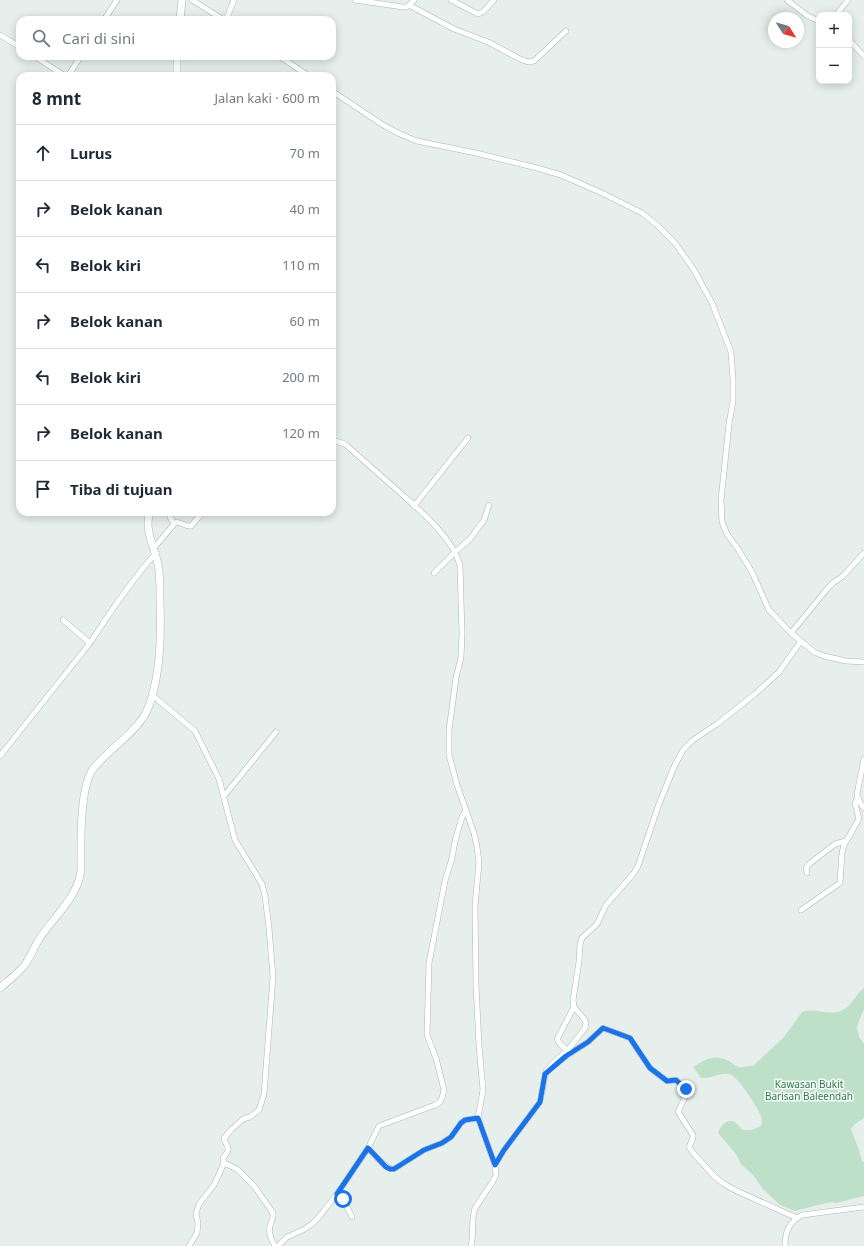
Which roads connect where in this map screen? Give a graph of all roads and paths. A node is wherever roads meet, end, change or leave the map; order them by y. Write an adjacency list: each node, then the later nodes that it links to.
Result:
1 (117, 0): 13 (street)
2 (182, 0): 14 (street)
3 (192, 0): 15 (street)
4 (234, 0): 16 (street)
5 (355, 0): 11 (street)
6 (414, 0): 11 (street)
7 (451, 0): 8 (street)
8 (494, 0)
9 (787, 0): 17 (street)
10 (848, 0): 12 (street)
11 (409, 5): 18 (street)
12 (838, 12)
13 (107, 16)
14 (180, 16)
15 (218, 16)
16 (227, 16)
17 (816, 20)
18 (566, 31)
19 (0, 34): 21 (street)
20 (852, 43): 22 (street)
21 (16, 44)
22 (864, 56)
23 (40, 60): 27 (street)
24 (78, 60): 28 (street)
25 (177, 60): 29 (street)
26 (284, 60): 30 (street)
27 (60, 72)
28 (69, 72)
29 (177, 72)
30 (303, 72)
31 (336, 94): 45 (street)
32 (468, 438): 35 (street)
33 (336, 441): 35 (street)
34 (489, 505): 41 (street)
35 (414, 506): 41 (street)
36 (149, 516): 40 (street)
37 (170, 516): 39 (street)
38 (200, 516): 39 (street)
39 (174, 524): 40 (street)
40 (155, 550): 47 (street); 49 (street)
41 (455, 552): 43 (street); 56 (street)
42 (864, 553): 45 (street)
43 (434, 573)
44 (63, 620): 47 (street)
45 (791, 633): 46 (street)
46 (801, 641): 48 (street); 61 (street)
47 (90, 643): 51 (street)
48 (864, 662)
49 (152, 695): 53 (street); 60 (street)
50 (276, 732): 53 (street)
51 (0, 756)
52 (864, 759): 54 (street)
53 (224, 796): 66 (street)
54 (858, 797): 55 (street); 57 (street)
55 (864, 808)
56 (466, 811): 64 (street); 65 (street)
57 (846, 841): 58 (street); 59 (street)
58 (806, 873)
59 (801, 910)
60 (0, 988)
61 (574, 1007): 62 (street); 62 (street)
62 (567, 1050): 63 (street)
63 (545, 1074): 67 (street); 71 (street)
64 (478, 1118): 65 (street); 67 (street)
65 (368, 1148): 68 (street)
66 (224, 1163): 72 (street); 73 (street)
67 (495, 1165): 75 (street)
68 (337, 1194): 70 (street); 74 (street)
69 (864, 1207): 71 (street)
70 (352, 1217)
71 (797, 1218): 76 (street)
72 (189, 1246)
73 (275, 1246)
74 (278, 1246)
75 (471, 1246)
76 (785, 1246)

